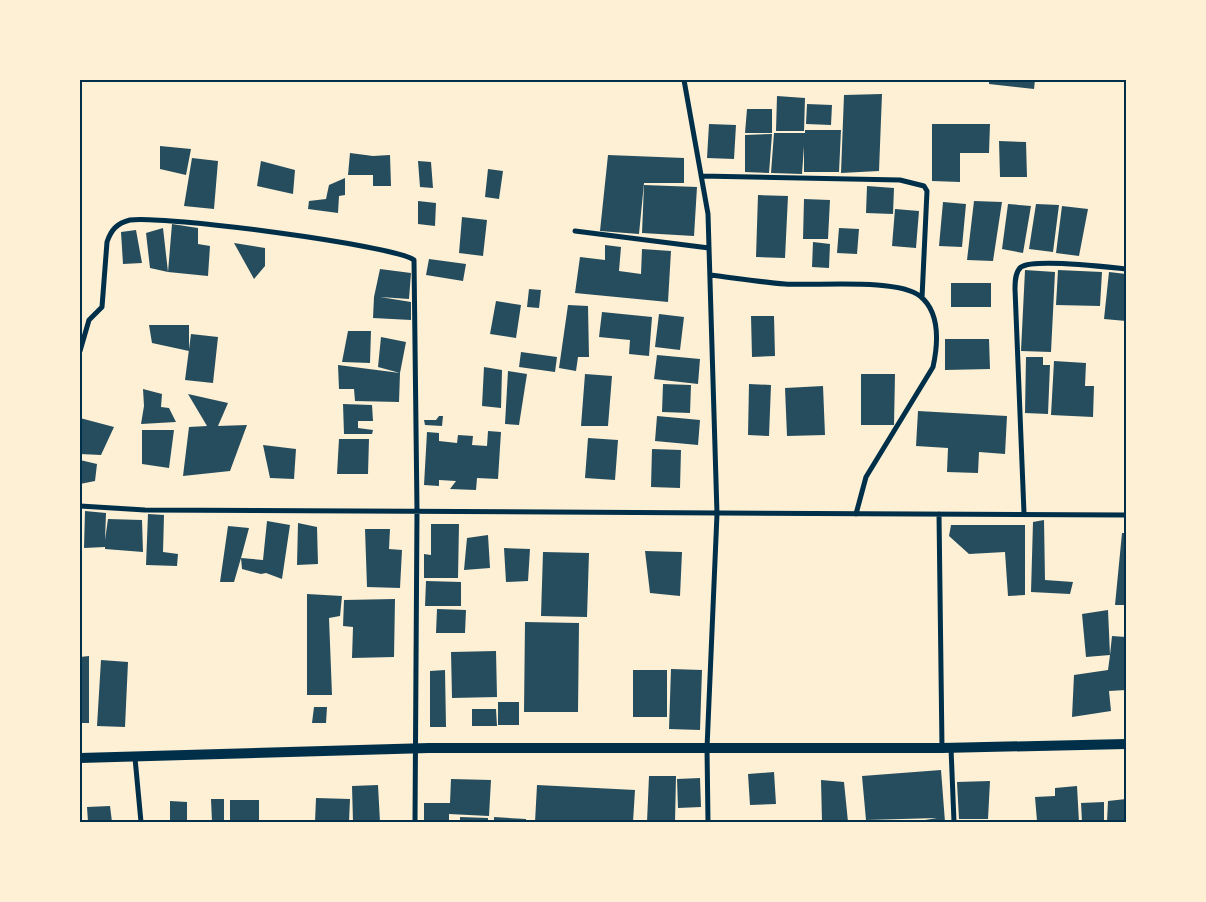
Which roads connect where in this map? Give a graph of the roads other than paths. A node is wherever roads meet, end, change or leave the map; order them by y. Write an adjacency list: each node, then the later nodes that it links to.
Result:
1 (684, 80): 2 (street)
2 (701, 176): 4 (street); 7 (street)
3 (575, 231): 4 (street)
4 (709, 248): 6 (street)
5 (1126, 269): 11 (street)
6 (710, 275): 7 (street); 12 (street)
7 (922, 298): 13 (street)
8 (80, 351): 10 (street)
9 (80, 506): 10 (street)
10 (416, 510): 12 (street); 17 (street)
11 (1024, 513): 14 (street); 15 (street)
12 (717, 514): 13 (street); 18 (street)
13 (856, 514): 14 (street)
14 (939, 514): 19 (street)
15 (1126, 515)
16 (1126, 744): 19 (main road)
17 (415, 748): 18 (main road); 21 (main road); 23 (street)
18 (707, 748): 19 (main road); 24 (street)
19 (946, 748): 25 (street)
20 (80, 758): 21 (main road)
21 (135, 758): 22 (street)
22 (141, 822)
23 (415, 822)
24 (708, 822)
25 (954, 822)

